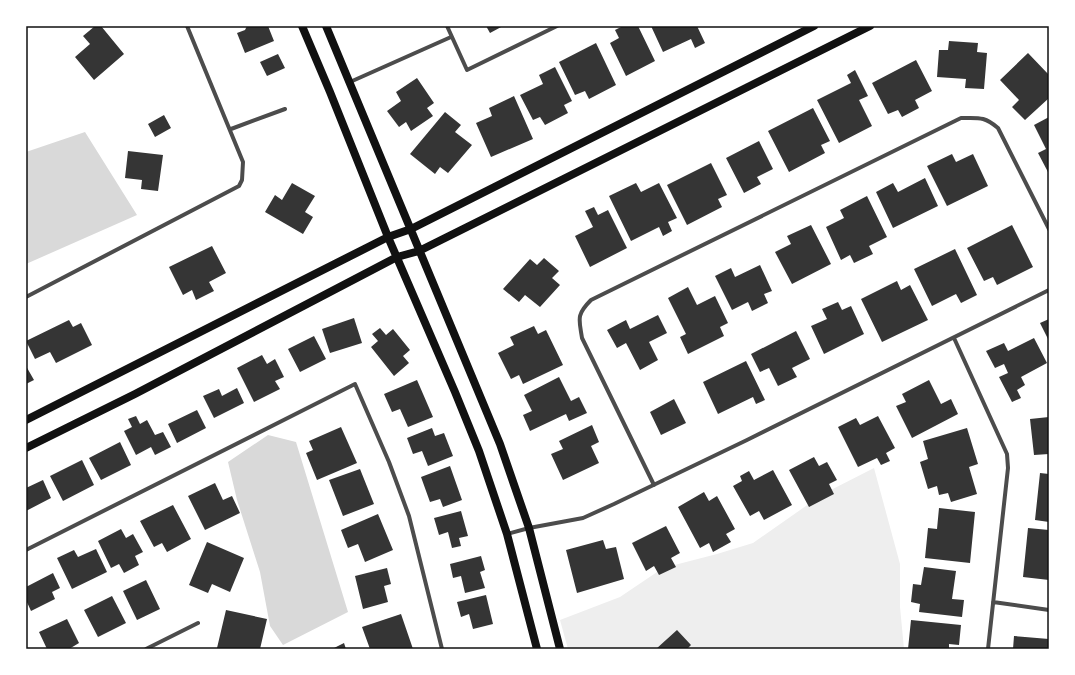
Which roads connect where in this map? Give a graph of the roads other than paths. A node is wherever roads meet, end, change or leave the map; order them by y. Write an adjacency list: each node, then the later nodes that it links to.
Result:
1 (187, 26): 11 (street)
2 (302, 26): 14 (main road)
3 (326, 26): 9 (main road)
4 (446, 26): 8 (street)
5 (557, 26): 8 (street)
6 (814, 26): 12 (main road)
7 (870, 26): 15 (main road)
8 (451, 37): 9 (street)
9 (350, 82): 12 (main road)
10 (285, 109): 11 (street)
11 (231, 129): 18 (street)
12 (411, 229): 14 (main road); 15 (main road)
13 (1049, 229): 22 (street)
14 (388, 237): 16 (main road); 20 (main road)
15 (419, 251): 16 (main road); 23 (main road)
16 (396, 257): 21 (main road); 24 (main road)
17 (1049, 290): 19 (street)
18 (26, 297)
19 (954, 338): 22 (street); 26 (street)
20 (26, 420)
21 (26, 448)
22 (654, 485): 23 (street)
23 (529, 528): 24 (street); 32 (main road)
24 (507, 534): 31 (main road)
25 (26, 550): 30 (street)
26 (993, 602): 27 (street); 33 (street)
27 (1049, 610)
28 (198, 623): 29 (street)
29 (146, 649)
30 (442, 649)
31 (537, 649)
32 (560, 649)
33 (988, 649)

